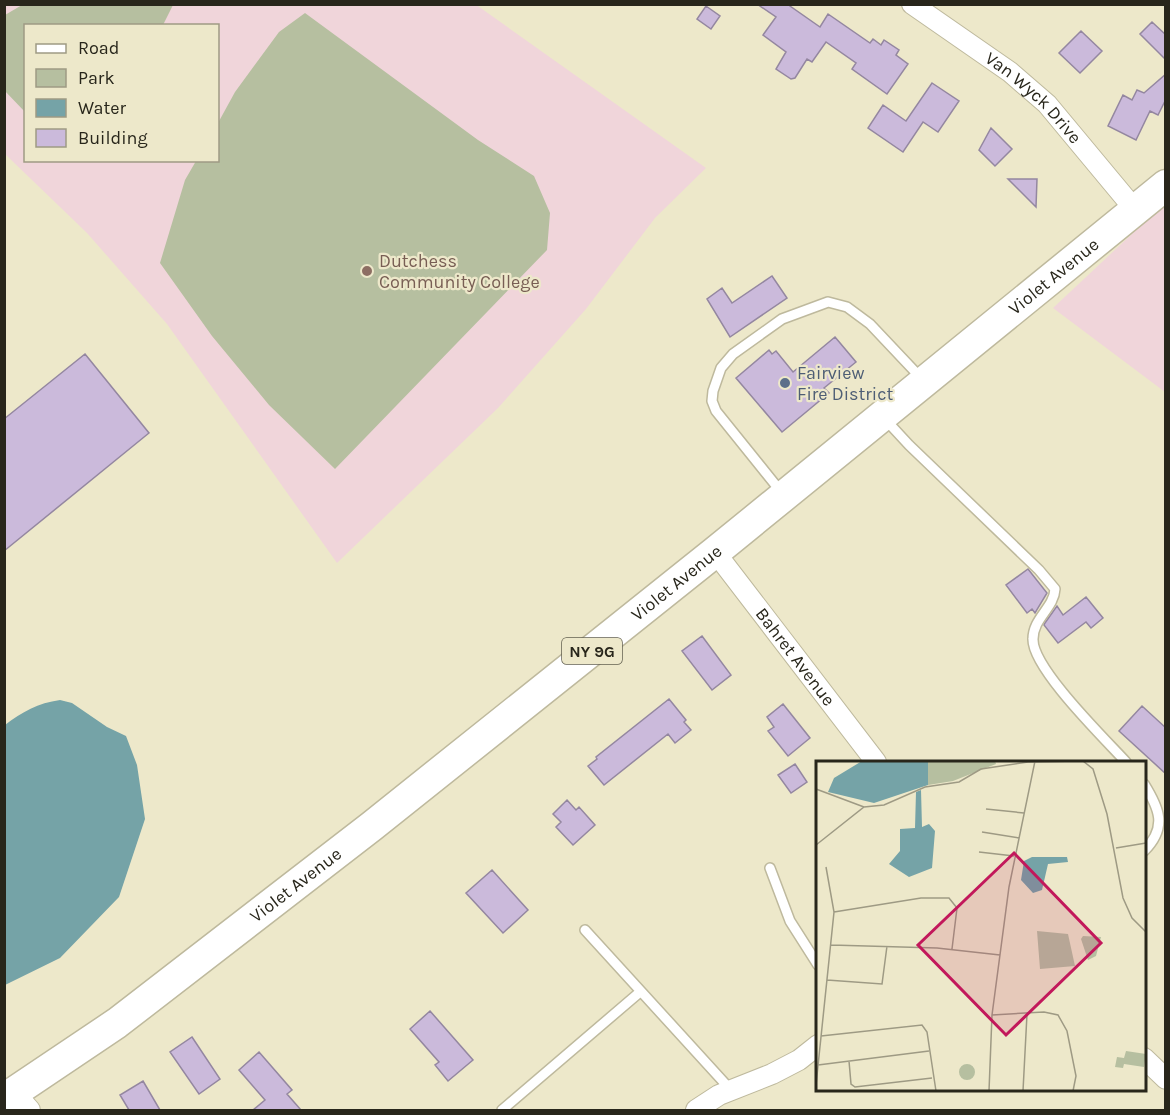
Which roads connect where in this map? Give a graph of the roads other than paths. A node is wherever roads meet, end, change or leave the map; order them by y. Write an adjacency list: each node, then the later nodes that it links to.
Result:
1 (912, 4): 3 (street, Van Wyck Drive)
2 (1166, 185): 3 (main road, Violet Avenue / NY 9G)
3 (1136, 211): 4 (main road, Violet Avenue / NY 9G)
4 (924, 382): 5 (main road, Violet Avenue / NY 9G); 6 (lane)
5 (882, 416): 6 (main road, Violet Avenue / NY 9G); 9 (lane)
6 (784, 496): 7 (main road, Violet Avenue / NY 9G)
7 (715, 552): 8 (street, Bahret Avenue); 20 (main road, Violet Avenue / NY 9G)
8 (875, 761)
9 (1125, 761)
10 (1146, 787): 11 (lane)
11 (1146, 848)
12 (770, 868): 14 (lane)
13 (585, 930): 15 (lane)
14 (816, 962)
15 (640, 992): 19 (lane); 21 (lane)
16 (816, 1047): 19 (street)
17 (1146, 1060): 18 (street)
18 (1166, 1079)
19 (730, 1089): 22 (street)
20 (16, 1100)
21 (506, 1109)
22 (696, 1110)

